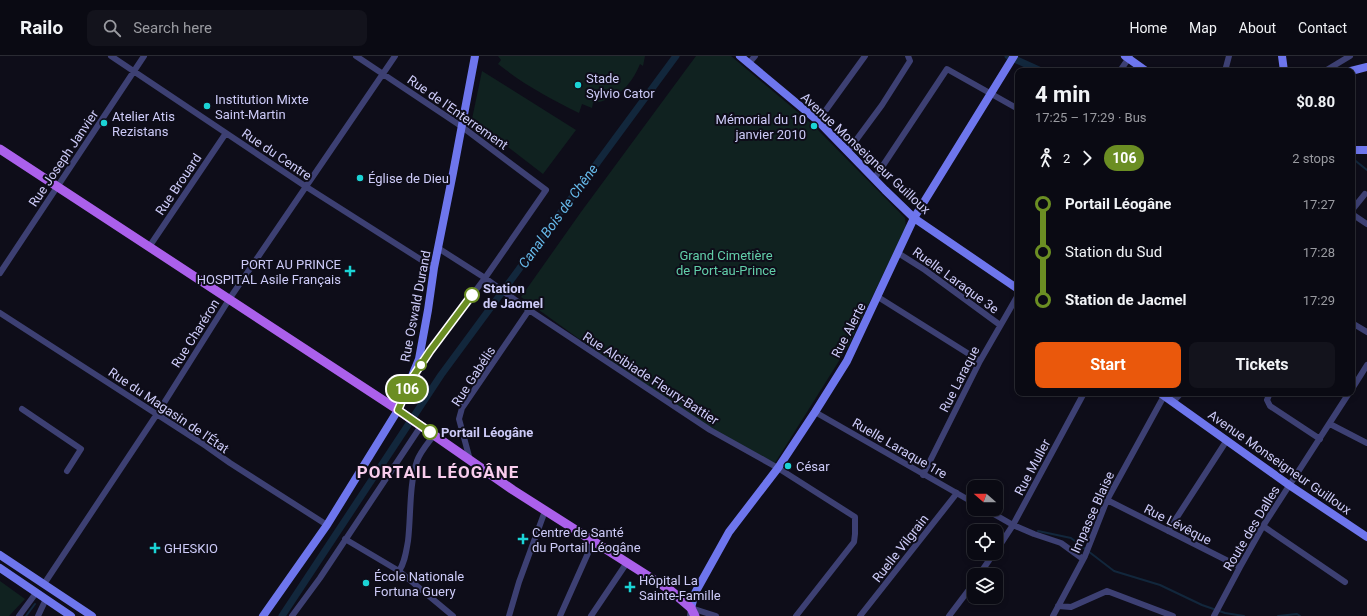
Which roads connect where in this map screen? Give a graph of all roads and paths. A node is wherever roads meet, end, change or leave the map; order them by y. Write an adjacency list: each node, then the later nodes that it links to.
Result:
1 (111, 56): 23 (street, Rue du Centre)
2 (144, 56): 23 (street, Rue Joseph Janvier)
3 (356, 56): 24 (street, Rue de l'Enterrement)
4 (395, 56): 24 (street, Rue Charéron)
5 (474, 56): 28 (street, Rue Oswald Durand)
6 (740, 56): 15 (street, Avenue Monseigneur Guilloux)
7 (755, 56): 15 (street)
8 (865, 56): 27 (street)
9 (908, 56): 31 (street)
10 (1229, 56): 19 (street)
11 (1282, 56): 20 (street)
12 (1128, 57): 17 (street); 18 (street)
13 (1346, 57): 21 (street)
14 (1012, 59): 25 (street, Rue Alerte)
15 (749, 63): 27 (street, Avenue Monseigneur Guilloux)
16 (1367, 67): 22 (street)
17 (1122, 68)
18 (1142, 68)
19 (1226, 68)
20 (1284, 68)
21 (1330, 68)
22 (1355, 70)
23 (134, 71): 29 (street, Rue du Centre); 36 (street, Rue Joseph Janvier)
24 (383, 73): 28 (street, Rue de l'Enterrement); 35 (street, Rue Charéron)
25 (991, 94): 26 (street); 34 (street); 40 (street, Rue Alerte)
26 (1015, 107)
27 (818, 121): 31 (street, Avenue Monseigneur Guilloux)
28 (461, 126): 43 (street, Rue Oswald Durand); 47 (street, Rue de l'Enterrement)
29 (226, 133): 35 (street, Rue du Centre); 42 (street, Rue Brouard)
30 (0, 149): 36 (main road)
31 (848, 150): 34 (street, Avenue Monseigneur Guilloux)
32 (1355, 150): 33 (street)
33 (1367, 150)
34 (874, 179): 40 (street, Avenue Monseigneur Guilloux)
35 (305, 186): 45 (street, Rue du Centre); 50 (street, Rue Charéron)
36 (57, 187): 42 (main road); 46 (street, Rue Joseph Janvier)
37 (1365, 194): 38 (street)
38 (1355, 206)
39 (1355, 216): 41 (street)
40 (914, 218): 44 (street, Rue Alerte); 48 (street, Avenue Monseigneur Guilloux)
41 (1367, 224)
42 (149, 247): 50 (main road)
43 (438, 248): 45 (street, Rue Oswald Durand); 47 (street, Rue Alcibiade Fleury-Battier)
44 (898, 253): 49 (street, Rue Alerte); 54 (street, Ruelle Laraque 3e)
45 (434, 268): 59 (street, Rue Oswald Durand)
46 (0, 273)
47 (485, 278): 52 (street, Rue Alcibiade Fleury-Battier); 59 (street)
48 (1015, 288)
49 (878, 297): 57 (street); 70 (street, Rue Alerte)
50 (230, 298): 69 (main road); 71 (street, Rue Charéron)
51 (1015, 301): 54 (street, Rue Laraque)
52 (529, 310): 78 (street, Rue Gabélis); 79 (street, Rue Alcibiade Fleury-Battier)
53 (0, 313): 71 (street, Rue du Magasin de l'État)
54 (1000, 325): 57 (street, Rue Laraque)
55 (1355, 325): 56 (street)
56 (1367, 332)
57 (980, 361): 81 (street, Rue Laraque)
58 (1367, 365): 60 (street)
59 (412, 378): 69 (street, Rue Oswald Durand)
60 (1355, 384)
61 (1082, 396): 89 (street, Rue Muller)
62 (1161, 396): 85 (street, Impasse Blaise)
63 (1165, 396): 67 (street, Avenue Monseigneur Guilloux)
64 (1178, 396): 67 (street)
65 (1269, 396): 75 (street)
66 (1348, 396): 72 (street, Route des Dalles)
67 (1173, 402): 76 (street, Avenue Monseigneur Guilloux)
68 (22, 409): 80 (street)
69 (401, 412): 73 (main road); 88 (street, Rue Oswald Durand)
70 (815, 412): 79 (street, Rue Alerte); 81 (street, Ruelle Laraque 1re)
71 (157, 414): 88 (street, Rue du Magasin de l'État); 103 (street, Rue Charéron)
72 (1330, 424): 75 (street, Route des Dalles); 77 (street)
73 (420, 426): 74 (main road); 93 (street)
74 (434, 434): 78 (main road); 101 (street)
75 (1320, 438): 82 (street, Route des Dalles)
76 (1228, 440): 82 (street, Avenue Monseigneur Guilloux); 91 (street)
77 (1367, 443)
78 (470, 460): 86 (main road)
79 (778, 468): 108 (street, Rue Alerte); 120 (street, Rue Alcibiade Fleury-Battier)
80 (67, 471)
81 (923, 475): 83 (street, Ruelle Laraque 1re)
82 (1289, 485): 90 (street, Route des Dalles); 92 (street, Avenue Monseigneur Guilloux)
83 (957, 494): 84 (street, Ruelle Laraque 1re); 121 (street, Ruelle Vilgrain)
84 (967, 499)
85 (1107, 500): 91 (street, Rue Lévêque); 97 (street, Impasse Blaise)
86 (545, 511): 95 (main road); 116 (street)
87 (997, 516): 89 (street)
88 (327, 525): 113 (street, Rue Oswald Durand)
89 (1013, 525): 94 (street, Rue Muller); 97 (street)
90 (1264, 526): 99 (street, Route des Dalles); 102 (street)
91 (1168, 531): 99 (street, Rue Lévêque)
92 (1367, 537)
93 (345, 540): 101 (street); 114 (street)
94 (1003, 540)
95 (593, 542): 98 (main road); 117 (street)
96 (0, 555): 103 (street)
97 (1083, 559): 107 (street, Impasse Blaise)
98 (626, 564): 108 (main road); 118 (street)
99 (1240, 567): 125 (street, Route des Dalles)
100 (0, 568): 105 (street)
101 (399, 571): 115 (street)
102 (1345, 582)
103 (44, 584): 112 (street)
104 (967, 592): 122 (street)
105 (36, 593): 106 (street); 109 (street)
106 (46, 600): 110 (street); 111 (street)
107 (1058, 606): 123 (street, Impasse Blaise); 124 (street)
108 (692, 613): 119 (street)
109 (19, 616)
110 (38, 616)
111 (71, 616)
112 (92, 616)
113 (263, 616)
114 (292, 616)
115 (453, 616)
116 (509, 616)
117 (560, 616)
118 (591, 616)
119 (716, 616)
120 (796, 616)
121 (860, 616)
122 (949, 616)
123 (1052, 616)
124 (1173, 616)
125 (1214, 616)

